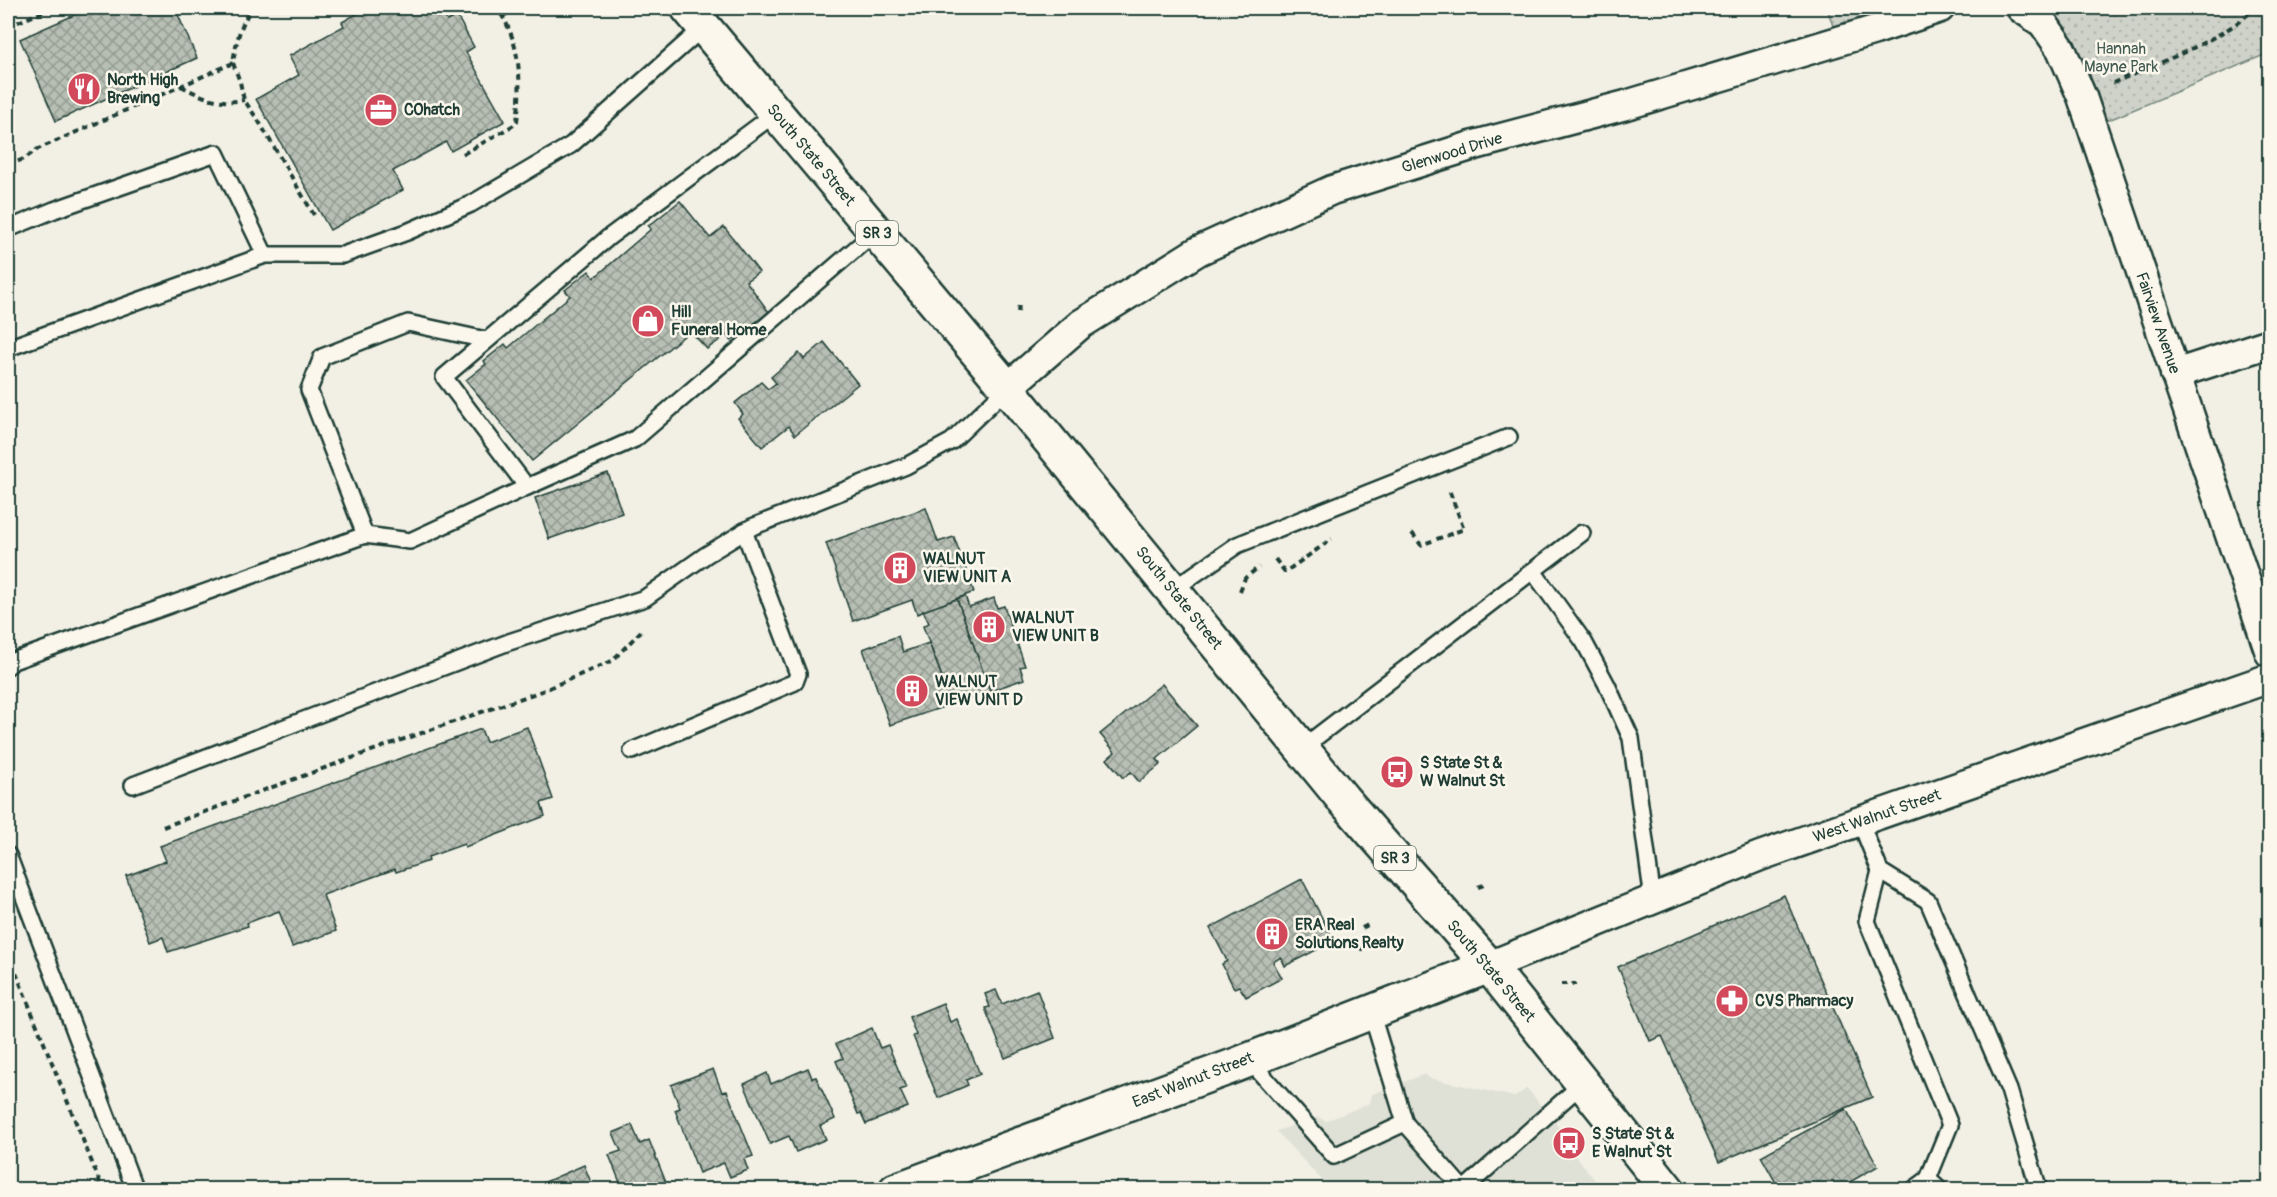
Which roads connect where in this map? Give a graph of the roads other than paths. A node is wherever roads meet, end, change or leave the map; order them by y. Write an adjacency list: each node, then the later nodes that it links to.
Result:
1 (1940, 8): 12 (street, Glenwood Drive)
2 (2021, 8): 11 (street, Fairview Avenue)
3 (697, 17): 4 (main road, South State Street / SR 3); 7 (lane)
4 (776, 113): 6 (main road, South State Street / SR 3); 8 (lane)
5 (8, 229): 7 (lane)
6 (875, 232): 12 (main road, South State Street / SR 3); 14 (lane)
7 (265, 255): 10 (lane)
8 (486, 340): 14 (lane); 17 (lane)
9 (2270, 343): 11 (street)
10 (8, 348)
11 (2175, 374): 20 (street, Fairview Avenue)
12 (1007, 388): 15 (lane); 19 (main road, South State Street / SR 3)
13 (1509, 437): 19 (lane)
14 (527, 487): 17 (lane)
15 (744, 531): 24 (lane); 25 (lane)
16 (1582, 533): 18 (lane)
17 (365, 535): 21 (lane)
18 (1533, 571): 23 (lane); 29 (lane)
19 (1172, 590): 23 (main road, South State Street / SR 3)
20 (2270, 653)
21 (8, 666)
22 (2270, 678): 26 (street, West Walnut Street)
23 (1302, 748): 30 (main road, South State Street / SR 3)
24 (632, 751)
25 (133, 785)
26 (1860, 822): 28 (lane); 29 (street, West Walnut Street)
27 (8, 855): 37 (lane)
28 (1880, 871): 35 (lane); 41 (lane)
29 (1653, 900): 30 (street, West Walnut Street)
30 (1489, 966): 31 (main road, East Walnut Street); 33 (main road, South State Street / SR 3)
31 (1371, 1012): 32 (main road, East Walnut Street); 34 (lane)
32 (1249, 1060): 34 (lane); 38 (main road, East Walnut Street)
33 (1582, 1084): 36 (lane); 39 (main road, South State Street / SR 3)
34 (1405, 1124): 36 (lane)
35 (1934, 1184): 40 (lane)
36 (1462, 1189)
37 (135, 1190)
38 (896, 1190)
39 (1668, 1190)
40 (1914, 1190)
41 (2039, 1190)

